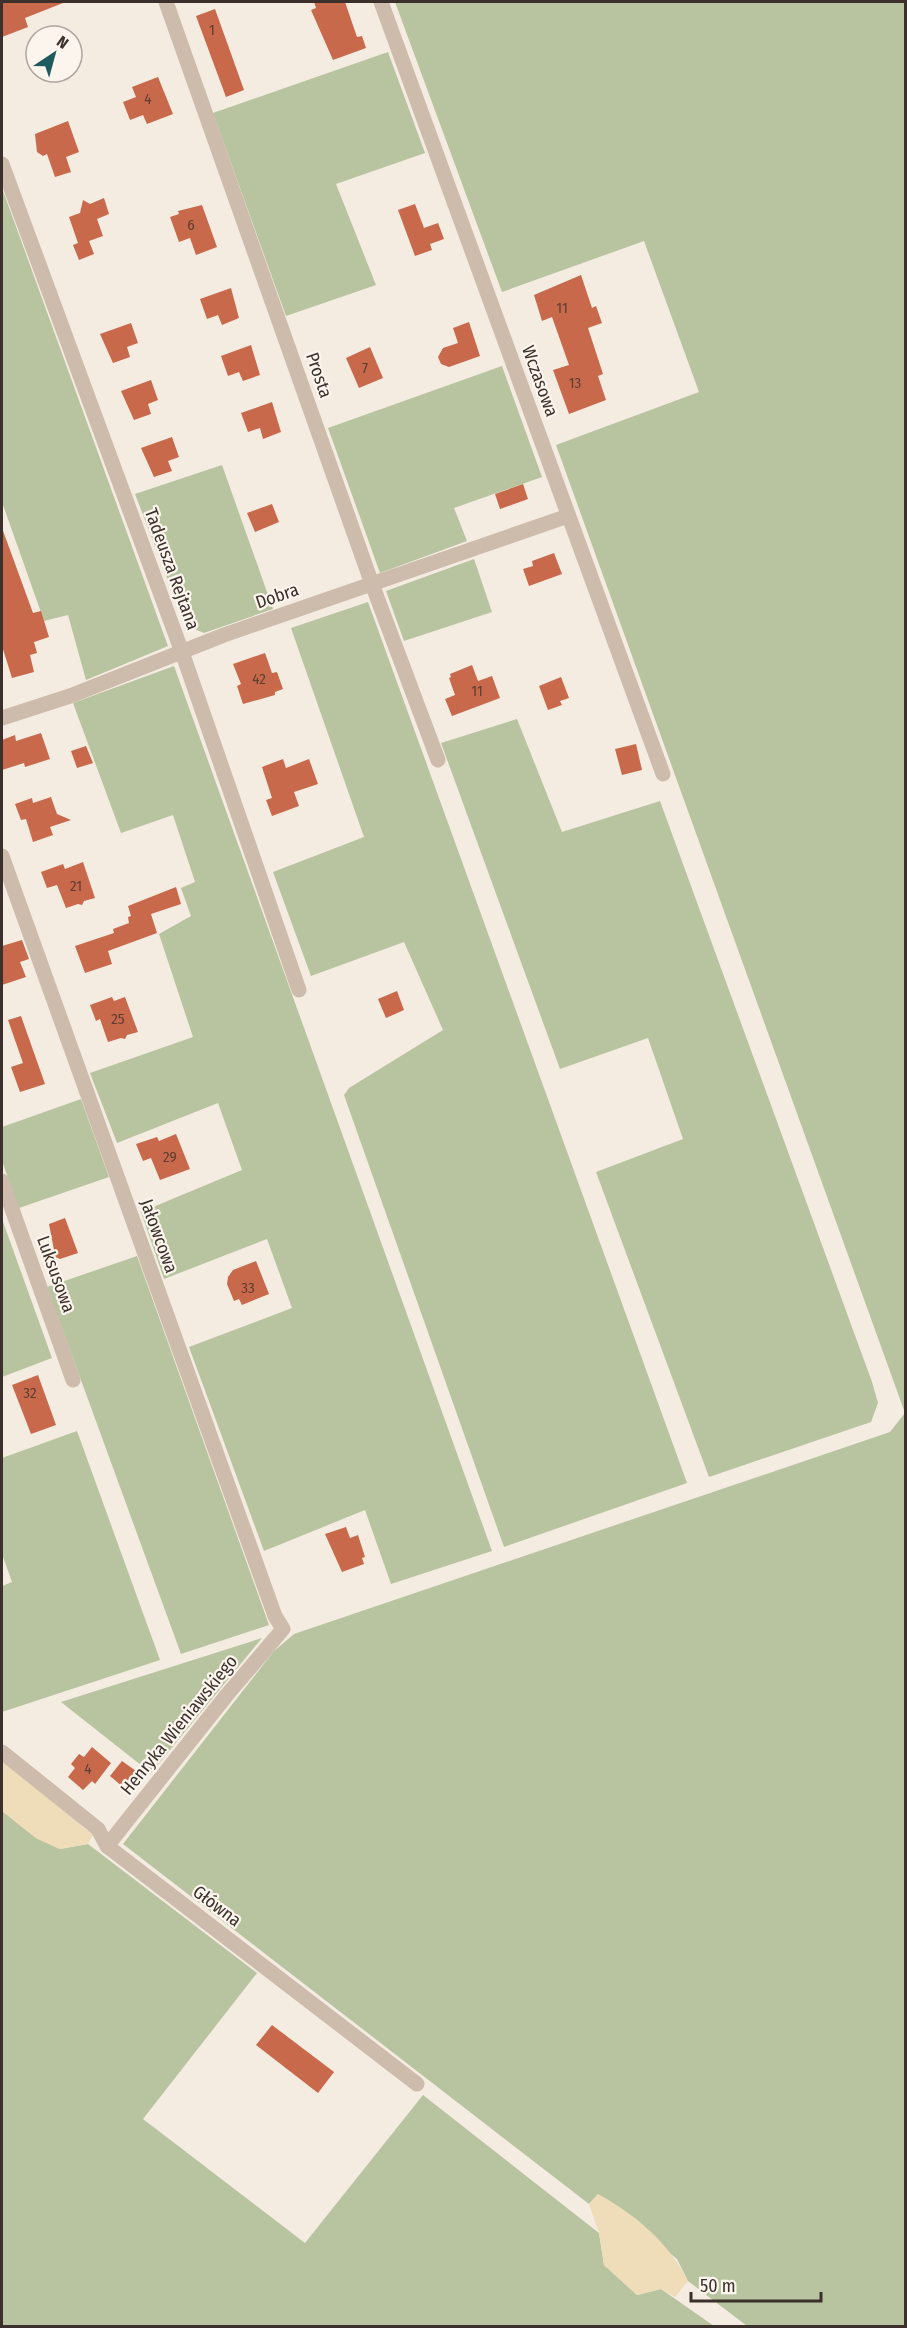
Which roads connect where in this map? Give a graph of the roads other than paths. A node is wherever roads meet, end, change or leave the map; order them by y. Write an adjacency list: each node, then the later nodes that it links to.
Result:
1 (166, 2): 5 (street, Prosta)
2 (381, 2): 4 (street, Wczasowa)
3 (2, 164): 6 (street, Tadeusza Rejtana)
4 (568, 516): 5 (street, Dobra); 9 (street, Wczasowa)
5 (372, 584): 6 (street, Dobra); 8 (street, Prosta)
6 (182, 652): 7 (street, Dobra); 11 (street, Tadeusza Rejtana)
7 (2, 718)
8 (438, 760)
9 (663, 774)
10 (2, 856): 14 (street, Jałowcowa)
11 (299, 990)
12 (2, 1181): 13 (street, Luksusowa)
13 (73, 1380)
14 (283, 1629): 16 (street, Henryka Wieniawskiego)
15 (2, 1752): 16 (street, Główna)
16 (107, 1846): 17 (street, Główna)
17 (417, 2084)

